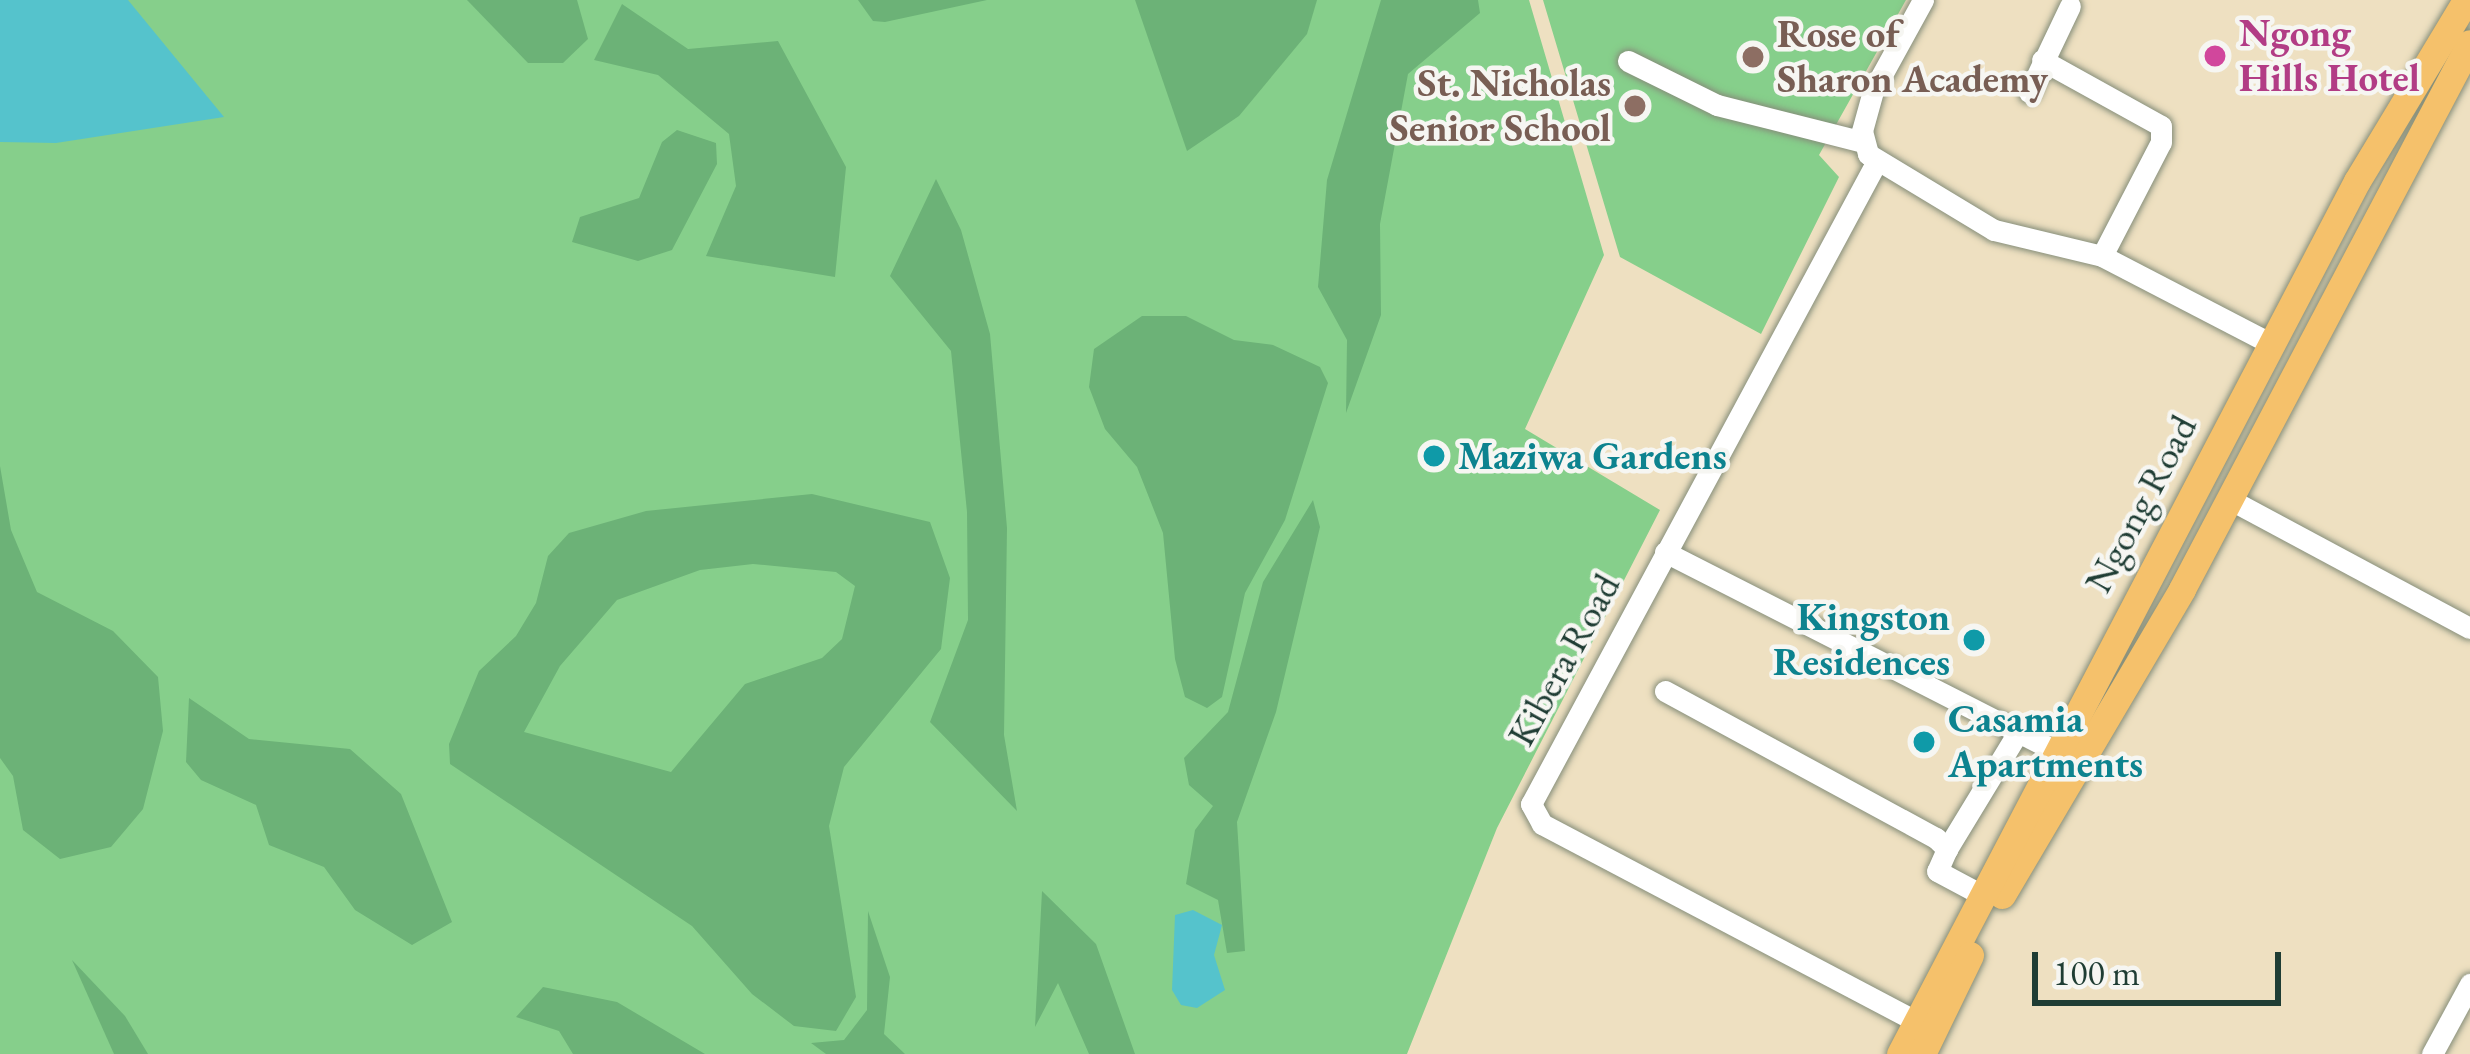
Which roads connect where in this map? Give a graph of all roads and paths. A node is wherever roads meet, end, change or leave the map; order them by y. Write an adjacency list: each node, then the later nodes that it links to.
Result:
1 (1923, 0): 8 (street)
2 (2466, 0): 10 (main road, Ngong Road)
3 (2070, 6): 5 (street)
4 (2470, 44): 11 (main road, Ngong Road)
5 (2042, 60): 7 (street); 12 (street)
6 (1628, 61): 8 (street)
7 (2029, 92)
8 (1863, 142): 9 (street)
9 (1877, 161): 12 (street); 15 (street, Kibera Road)
10 (2356, 181): 11 (main road); 13 (main road, Ngong Road)
11 (2388, 200): 14 (main road, Ngong Road)
12 (2102, 256): 13 (street)
13 (2270, 343): 16 (main road, Ngong Road)
14 (2229, 499): 17 (main road, Ngong Road); 18 (street)
15 (1664, 552): 20 (street); 25 (street, Kibera Road)
16 (2151, 568): 17 (main road); 21 (main road, Ngong Road)
17 (2182, 589): 27 (main road, Ngong Road)
18 (2470, 628)
19 (1665, 691): 22 (street)
20 (2018, 731): 21 (street); 22 (street)
21 (2056, 751): 23 (main road, Ngong Road)
22 (1947, 848): 23 (street)
23 (1982, 895): 25 (main road, Ngong Road)
24 (2470, 984): 28 (street)
25 (1915, 1021): 26 (main road, Ngong Road)
26 (1900, 1054)
27 (1922, 1054)
28 (2432, 1054)

